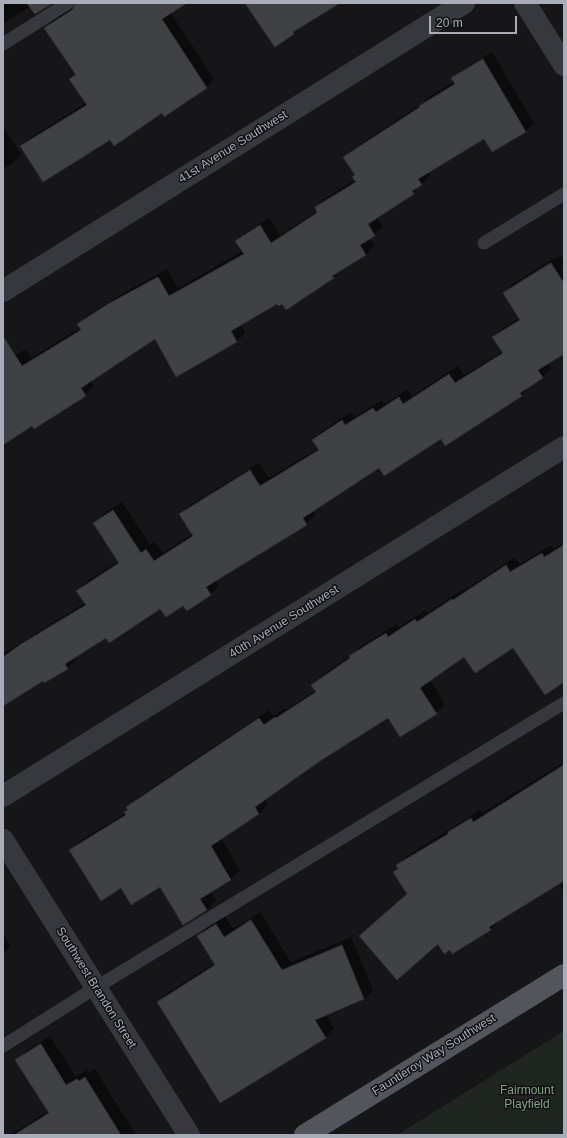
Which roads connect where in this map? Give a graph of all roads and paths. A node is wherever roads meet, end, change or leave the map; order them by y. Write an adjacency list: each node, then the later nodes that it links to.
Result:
1 (68, 3): 4 (lane)
2 (464, 3): 8 (street, 41st Avenue Southwest)
3 (525, 3): 5 (street)
4 (3, 44)
5 (564, 65)
6 (564, 194): 7 (lane)
7 (484, 243)
8 (3, 290)
9 (564, 447): 11 (street, 40th Avenue Southwest)
10 (564, 703): 16 (lane)
11 (3, 796)
12 (3, 802): 13 (street)
13 (3, 813)
14 (3, 840): 16 (street, Southwest Brandon Street)
15 (564, 975): 19 (main road, Fauntleroy Way Southwest)
16 (95, 988): 17 (lane); 18 (street, Southwest Brandon Street)
17 (3, 1046)
18 (189, 1135)
19 (305, 1135)

